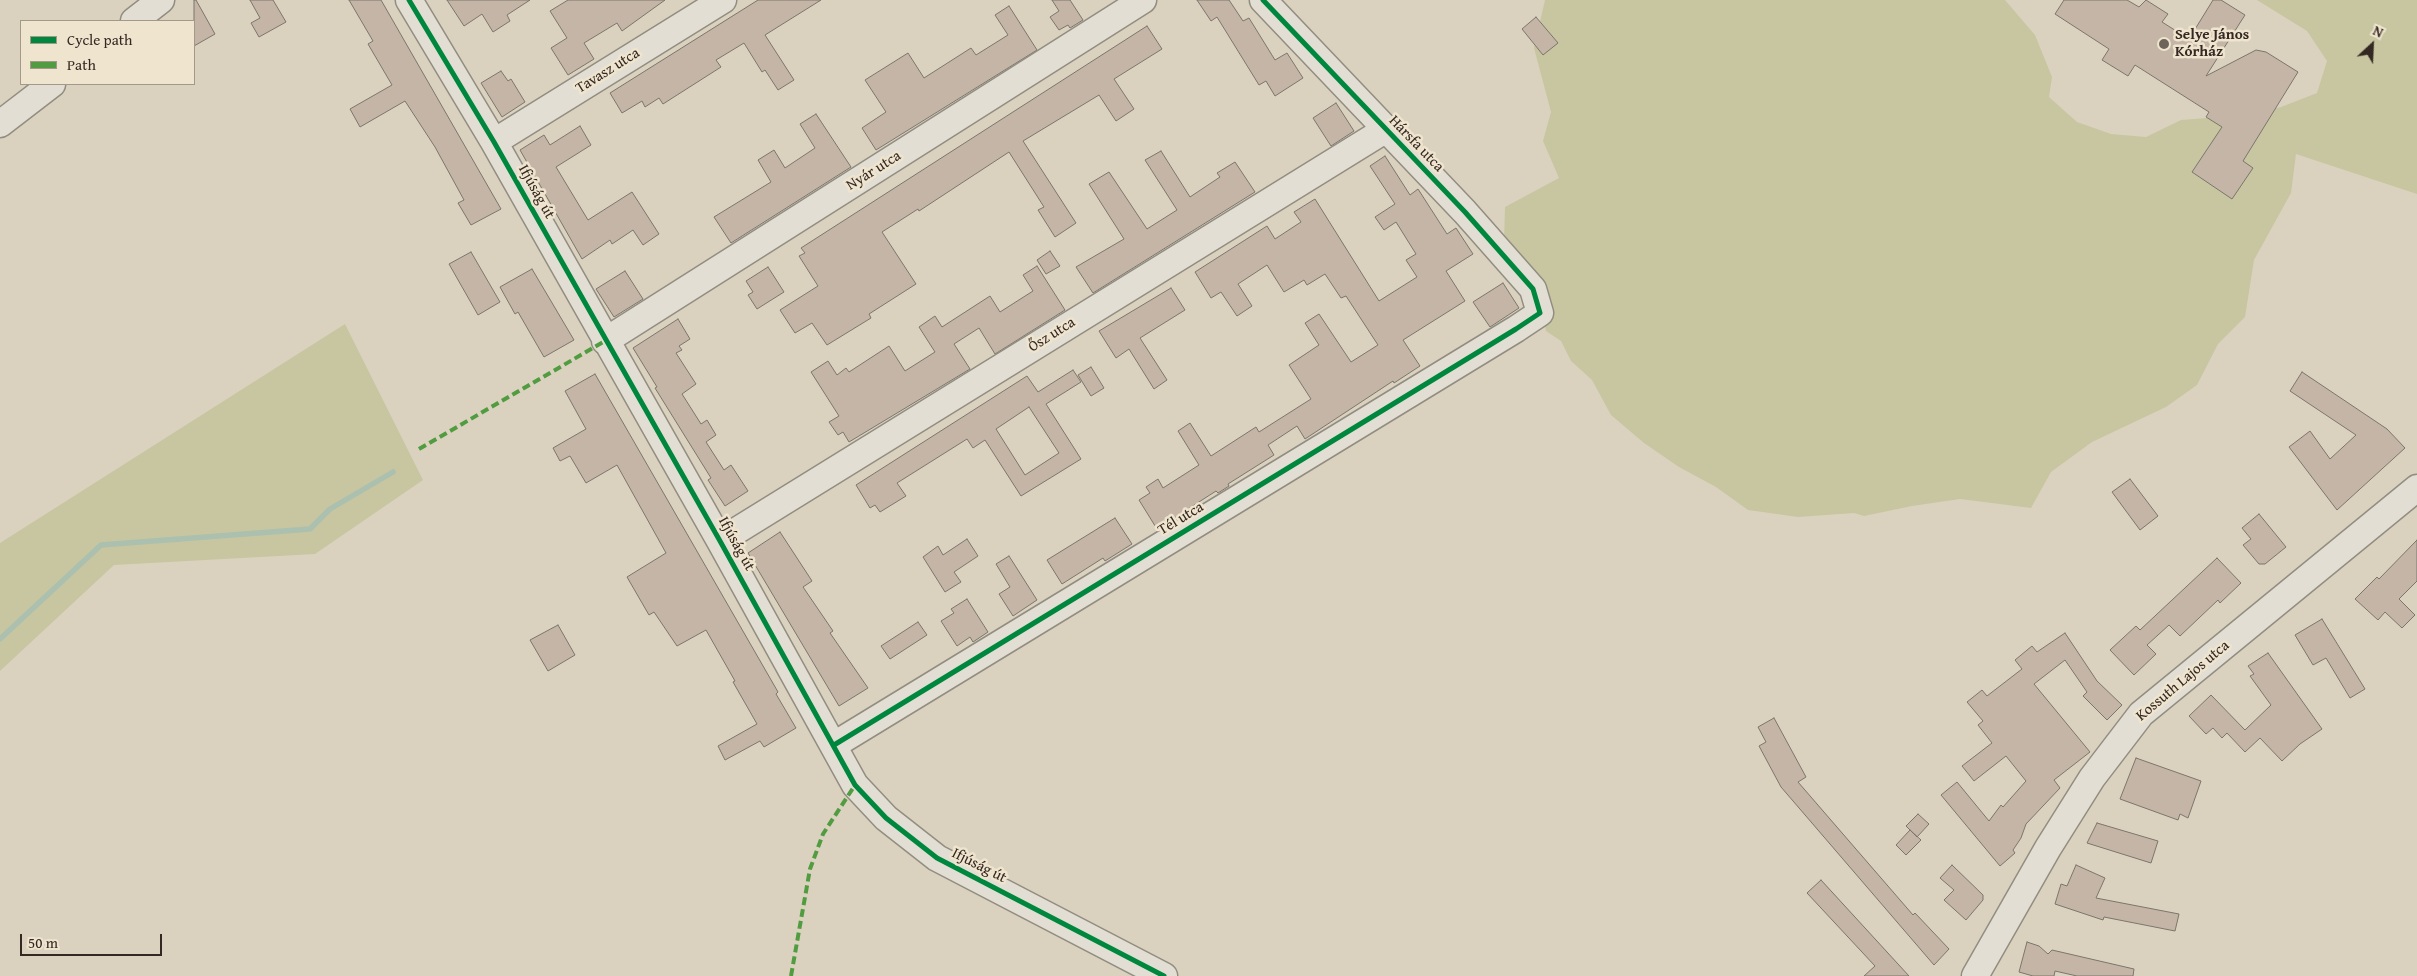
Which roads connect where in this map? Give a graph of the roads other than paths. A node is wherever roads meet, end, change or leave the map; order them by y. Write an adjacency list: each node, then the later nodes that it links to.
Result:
1 (162, 0): 6 (street)
2 (409, 0): 10 (street, Ifjúság út)
3 (723, 0): 10 (street, Tavasz utca)
4 (1143, 0): 12 (street, Nyár utca)
5 (1264, 0): 9 (street, Hársfa utca)
6 (135, 20)
7 (51, 85): 8 (street)
8 (0, 124)
9 (1385, 130): 11 (street, Hársfa utca); 14 (street, Ősz utca)
10 (494, 142): 12 (street, Ifjúság út)
11 (1540, 312): 15 (street, Tél utca)
12 (605, 341): 14 (street, Ifjúság út)
13 (2417, 488): 17 (street, Kossuth Lajos utca)
14 (720, 541): 15 (street, Ifjúság út)
15 (834, 745): 16 (street, Ifjúság út)
16 (1164, 976)
17 (1975, 976)

